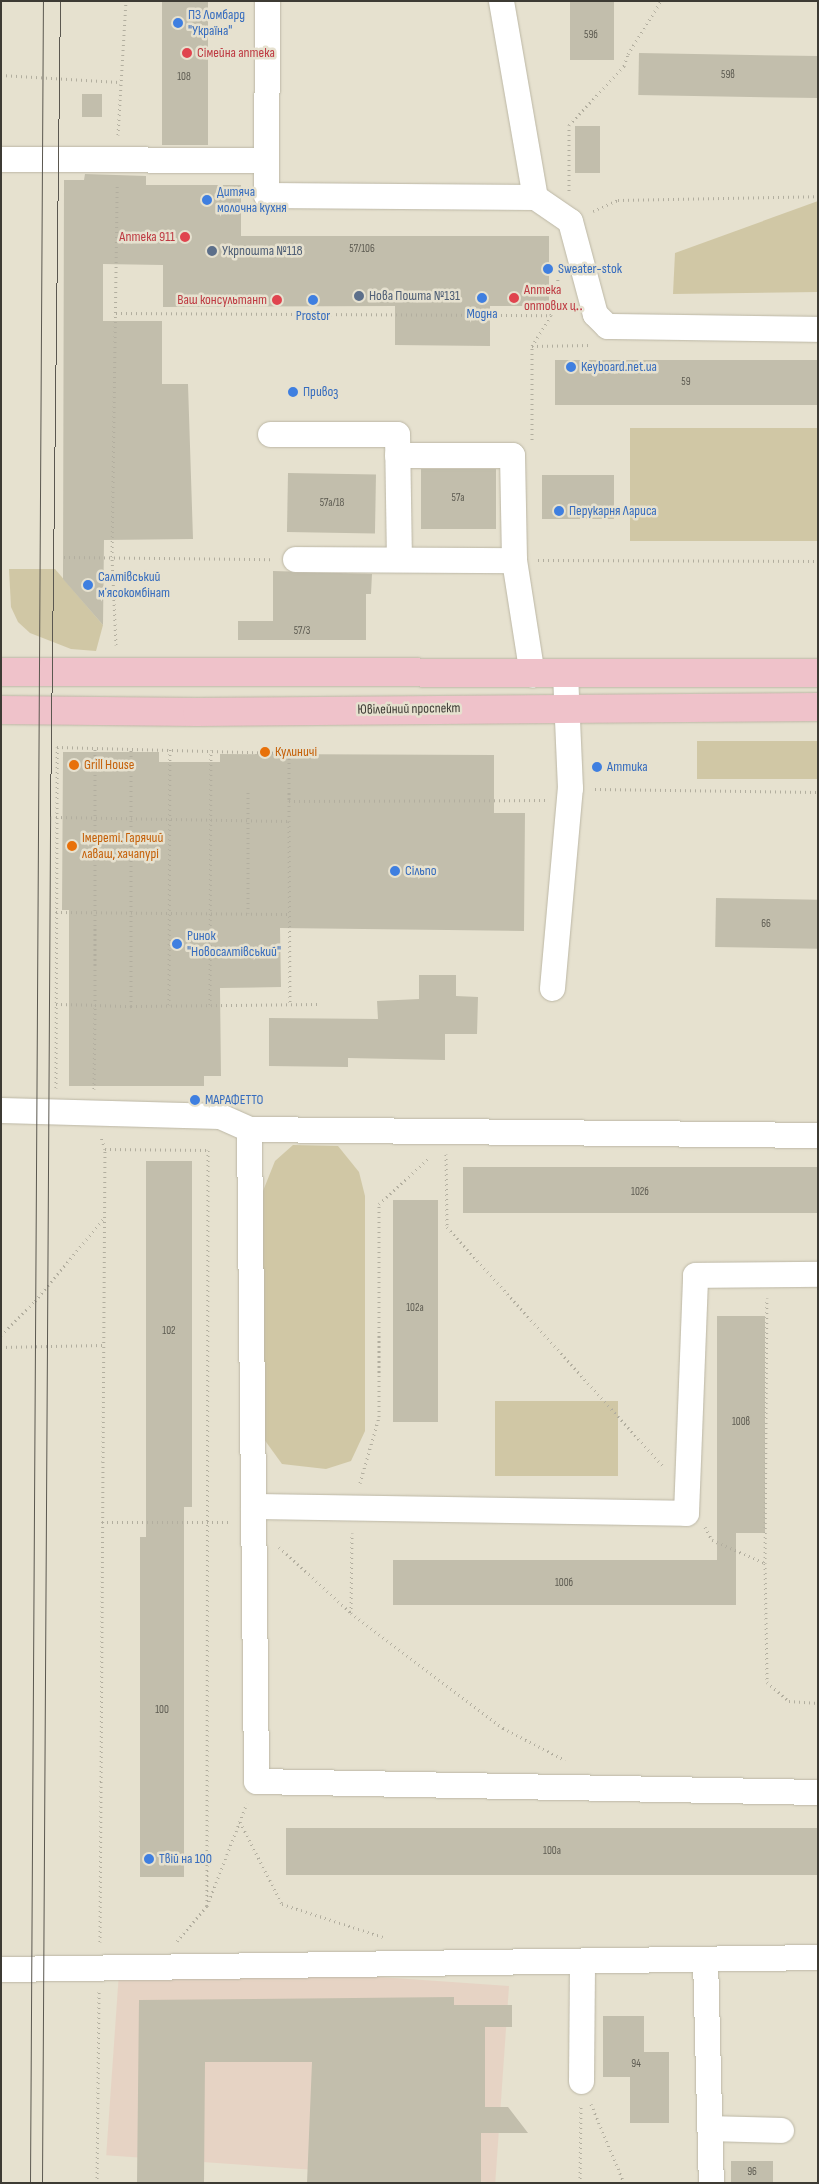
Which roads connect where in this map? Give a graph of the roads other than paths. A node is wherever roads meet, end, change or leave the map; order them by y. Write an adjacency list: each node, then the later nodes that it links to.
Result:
1 (268, 1): 4 (lane)
2 (500, 1): 5 (lane)
3 (1, 159): 4 (lane)
4 (266, 160): 5 (lane)
5 (534, 197): 6 (lane)
6 (818, 329)
7 (270, 434): 8 (lane)
8 (398, 455): 10 (lane); 11 (lane)
9 (295, 559): 10 (lane)
10 (399, 559): 11 (lane)
11 (514, 560): 14 (lane)
12 (1, 672): 14 (main road)
13 (818, 674): 15 (main road)
14 (532, 675): 15 (main road)
15 (565, 675): 16 (lane)
16 (566, 707): 17 (main road, Ювілейний проспект); 18 (main road, Ювілейний проспект); 19 (lane)
17 (818, 707)
18 (1, 710)
19 (552, 988)
20 (1, 1110): 21 (lane)
21 (249, 1129): 22 (lane); 24 (lane)
22 (818, 1136)
23 (818, 1274): 24 (lane)
24 (253, 1514): 25 (lane)
25 (818, 1792)
26 (818, 1957): 27 (lane)
27 (704, 1959): 28 (lane); 31 (lane)
28 (582, 1961): 29 (lane); 30 (lane)
29 (1, 1969)
30 (581, 2081)
31 (710, 2128): 32 (lane); 33 (lane)
32 (781, 2130)
33 (711, 2183)

